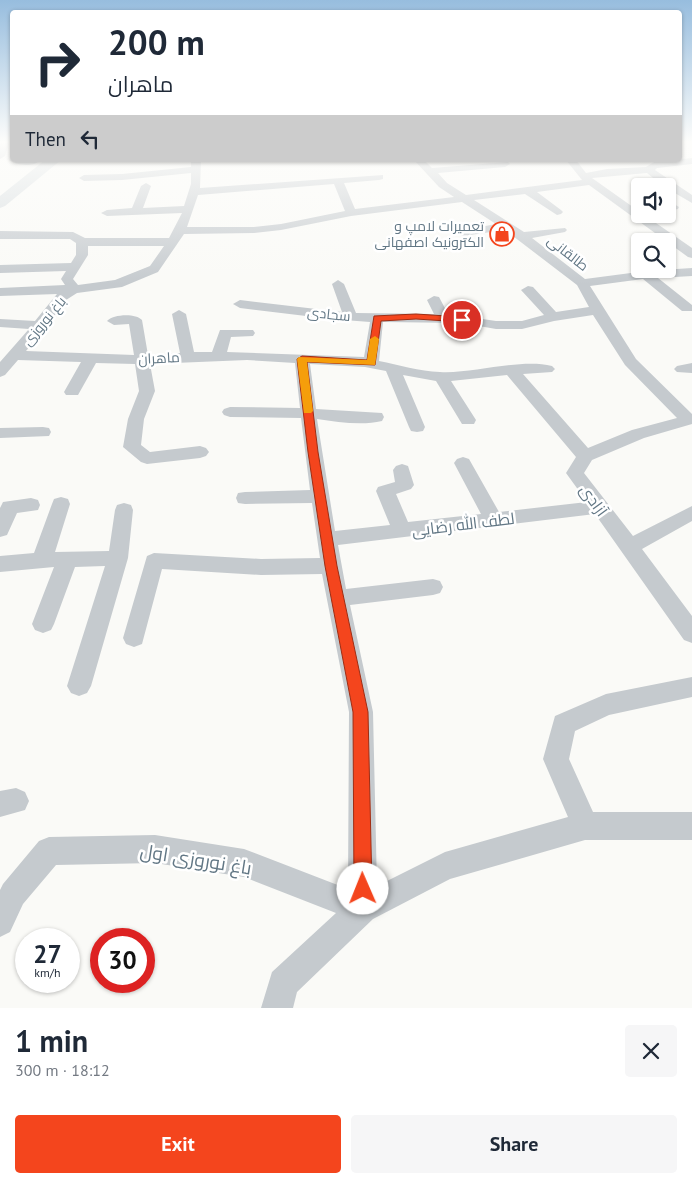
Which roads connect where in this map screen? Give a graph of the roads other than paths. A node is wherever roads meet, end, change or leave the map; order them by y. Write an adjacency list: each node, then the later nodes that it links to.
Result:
1 (16, 190): 13 (main road)
2 (144, 190): 16 (street)
3 (222, 190): 10 (street)
4 (341, 190): 19 (street)
5 (451, 190): 11 (street, طالقانی)
6 (533, 190): 9 (street)
7 (604, 190): 15 (street)
8 (676, 190): 12 (street)
9 (528, 191): 11 (street); 17 (street)
10 (194, 192): 14 (street, باغ نوروزی)
11 (464, 200): 19 (street); 21 (street, طالقانی)
12 (692, 200)
13 (0, 203)
14 (189, 208): 16 (street); 26 (street, باغ نوروزی)
15 (631, 208)
16 (136, 211): 18 (street)
17 (557, 212)
18 (107, 213)
19 (351, 213): 26 (street)
20 (651, 223): 28 (street)
21 (507, 226): 23 (street); 25 (street, طالقانی)
22 (561, 230): 25 (street)
23 (463, 234)
24 (0, 235): 27 (street)
25 (522, 236): 35 (street, طالقانی)
26 (176, 237): 27 (street); 37 (street, باغ نوروزی)
27 (82, 242): 29 (street)
28 (692, 254)
29 (73, 267): 30 (street); 37 (street)
30 (0, 269)
31 (692, 272): 32 (street)
32 (676, 273)
33 (631, 277): 35 (street)
34 (650, 278): 42 (street)
35 (582, 283): 43 (street, طالقانی)
36 (338, 284): 45 (street)
37 (74, 290): 39 (street); 51 (street, باغ نوروزی)
38 (528, 290): 46 (street)
39 (0, 292)
40 (434, 300): 48 (street)
41 (240, 304): 45 (street, سجادی)
42 (687, 308)
43 (597, 310): 46 (street, سجادی); 70 (street, طالقانی)
44 (180, 314): 54 (street)
45 (351, 316): 47 (street, سجادی)
46 (553, 317): 48 (street, سجادی)
47 (377, 318): 48 (street, سجادی); 59 (street)
48 (442, 318)
49 (114, 321): 58 (street)
50 (0, 323): 51 (street)
51 (40, 326): 53 (street, باغ نوروزی)
52 (248, 333): 55 (street)
53 (15, 355): 56 (street, ماهران); 63 (street, باغ نوروزی)
54 (188, 356): 55 (street, ماهران); 58 (street, ماهران)
55 (218, 356): 57 (street, ماهران)
56 (91, 358): 58 (street, ماهران); 65 (street)
57 (302, 359): 59 (street, ماهران); 67 (street)
58 (143, 360): 74 (street)
59 (372, 364): 60 (street, ماهران)
60 (392, 368): 64 (street, ماهران); 71 (street)
61 (547, 369): 62 (street, ماهران)
62 (511, 370): 64 (street, ماهران); 75 (street)
63 (0, 372)
64 (441, 377): 69 (street)
65 (72, 392)
66 (230, 412): 67 (street)
67 (308, 414): 68 (street); 78 (street)
68 (376, 417)
69 (468, 420)
70 (690, 420): 75 (street)
71 (417, 426)
72 (43, 432): 73 (street)
73 (0, 433)
74 (200, 452)
75 (585, 456): 82 (street, آزادی)
76 (463, 463): 85 (street)
77 (402, 470): 87 (street)
78 (320, 496): 79 (street); 88 (street)
79 (245, 498)
80 (61, 504): 91 (street)
81 (31, 505): 86 (street)
82 (600, 507): 85 (street, لطف الله رضایی); 89 (street, آزادی)
83 (124, 510): 90 (street)
84 (692, 513): 89 (street)
85 (494, 520): 87 (street, لطف الله رضایی)
86 (0, 530)
87 (402, 530): 88 (street, لطف الله رضایی)
88 (327, 539): 94 (street)
89 (629, 547): 98 (street, آزادی)
90 (118, 558): 92 (street); 100 (street)
91 (42, 560): 92 (street); 93 (street)
92 (67, 560): 97 (street)
93 (0, 564)
94 (331, 566): 96 (street); 99 (street)
95 (433, 587): 96 (street)
96 (337, 598): 105 (street)
97 (43, 624)
98 (692, 634)
99 (134, 638)
100 (78, 686)
101 (692, 687): 102 (street)
102 (585, 826): 103 (street); 104 (street)
103 (692, 826)
104 (446, 866): 105 (street)
105 (363, 909): 106 (street, باغ نوروزی اول); 107 (street)
106 (0, 922)
107 (277, 1008)

